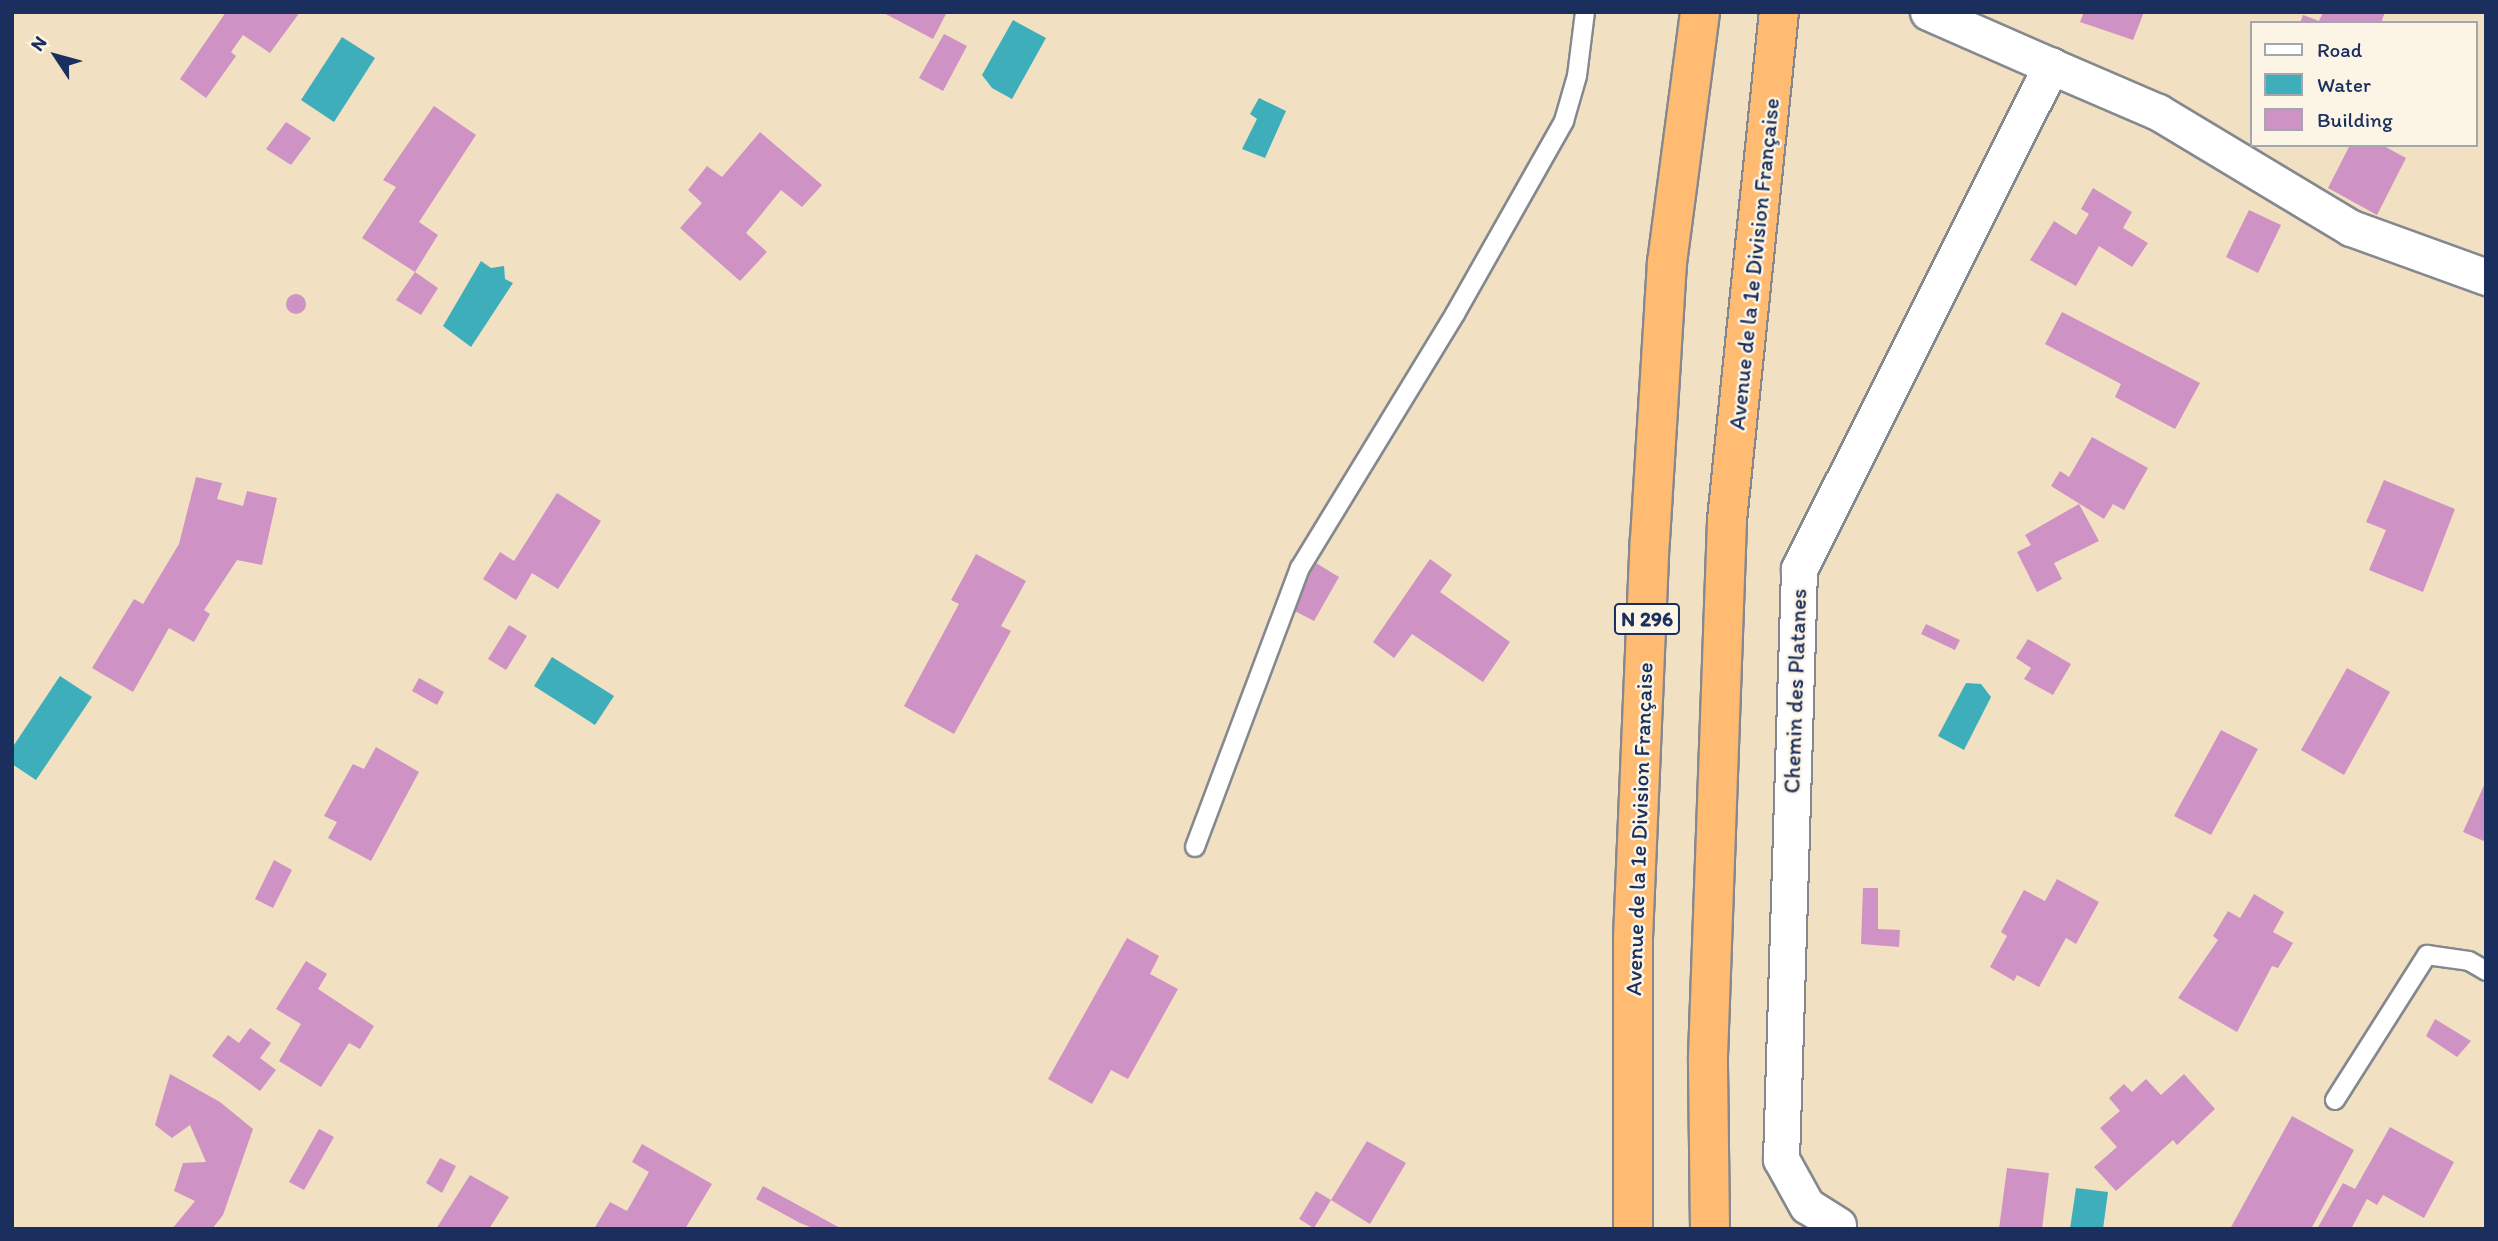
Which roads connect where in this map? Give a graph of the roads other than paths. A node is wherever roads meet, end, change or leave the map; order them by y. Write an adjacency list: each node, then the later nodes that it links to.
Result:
1 (1585, 12): 7 (lane)
2 (1700, 12): 11 (highway, Avenue de la 1e Division Française / N 296)
3 (1779, 12): 12 (highway, Avenue de la 1e Division Française)
4 (1928, 12): 5 (street)
5 (2051, 66): 6 (street); 10 (street, Chemin des Platanes)
6 (2486, 277)
7 (1195, 847)
8 (2486, 971): 9 (lane)
9 (2335, 1100)
10 (1838, 1225)
11 (1633, 1229)
12 (1711, 1229)

